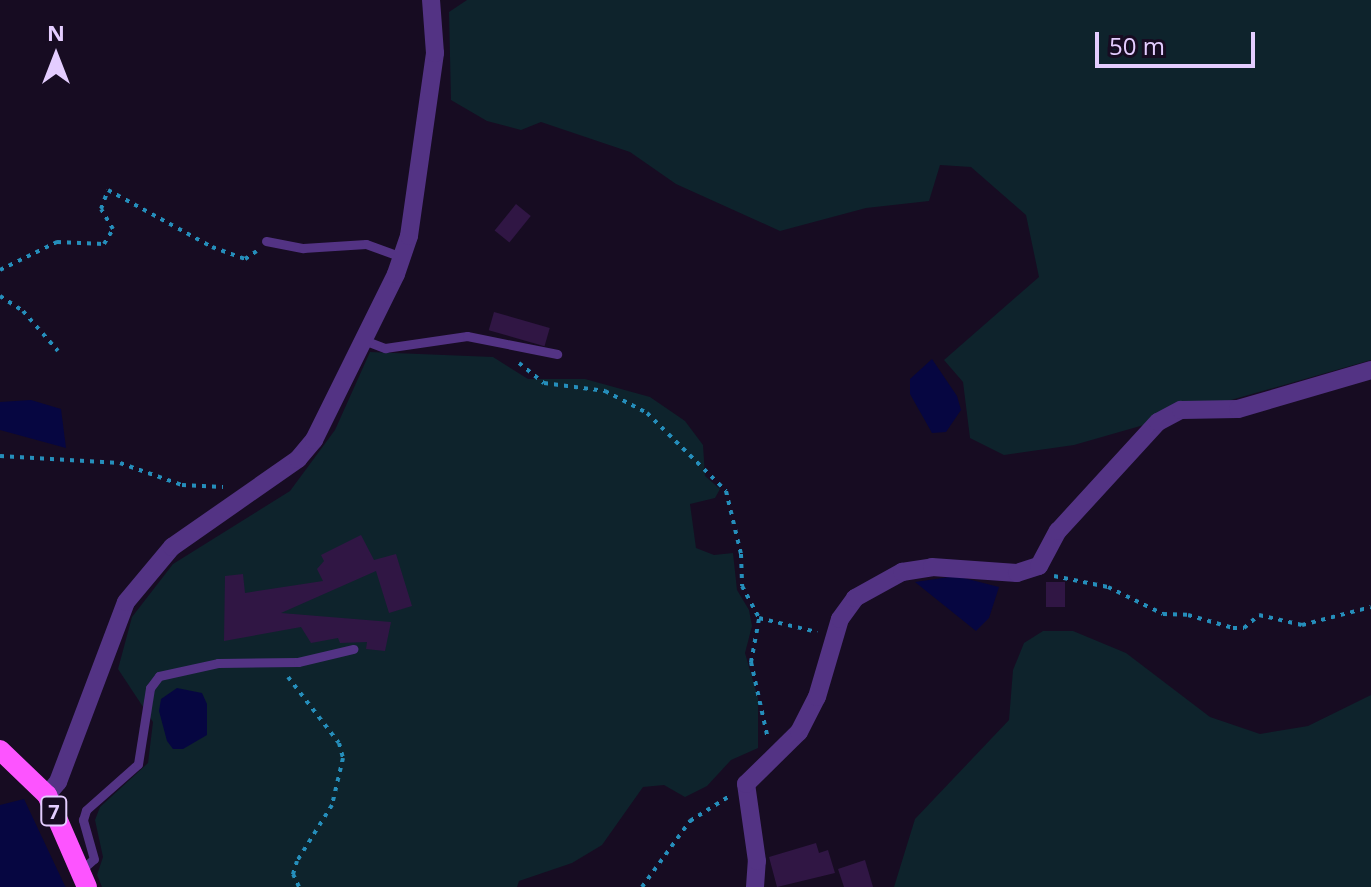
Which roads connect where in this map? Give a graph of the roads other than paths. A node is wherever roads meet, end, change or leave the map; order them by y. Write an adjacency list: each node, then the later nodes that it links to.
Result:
1 (431, 0): 3 (street)
2 (266, 241): 3 (lane)
3 (402, 257): 4 (street)
4 (360, 339): 5 (lane); 9 (street)
5 (557, 354)
6 (1371, 370): 11 (street)
7 (353, 649): 10 (lane)
8 (0, 750): 9 (main road, 7)
9 (47, 795): 10 (main road, 7)
10 (84, 879)
11 (755, 887)

